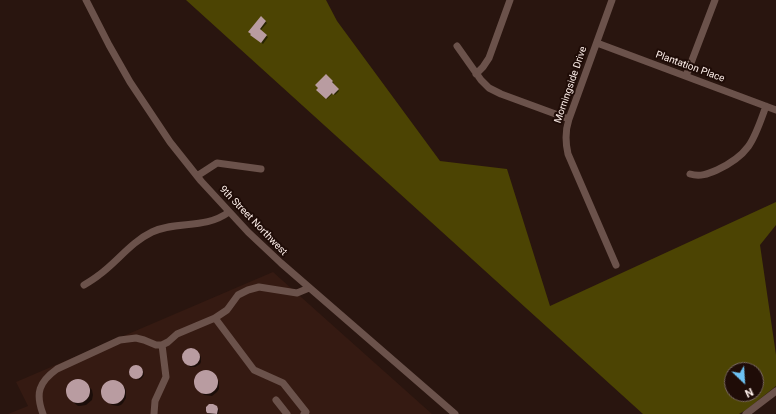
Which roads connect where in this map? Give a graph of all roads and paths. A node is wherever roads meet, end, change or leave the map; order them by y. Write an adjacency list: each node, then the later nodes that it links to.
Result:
1 (86, 0): 14 (street, 9th Street Northwest)
2 (510, 0): 7 (street)
3 (612, 0): 5 (street, Morningside Drive)
4 (715, 0): 8 (street)
5 (596, 43): 8 (street, Plantation Place); 11 (street, Morningside Drive)
6 (457, 46): 7 (street)
7 (476, 74): 11 (street)
8 (686, 76): 9 (street, Plantation Place)
9 (766, 106): 10 (street, Plantation Place); 13 (street)
10 (776, 110)
11 (569, 119): 16 (street, Morningside Drive)
12 (260, 169): 14 (street)
13 (690, 174)
14 (196, 176): 15 (street, 9th Street Northwest)
15 (228, 212): 17 (street); 18 (street, 9th Street Northwest)
16 (616, 265)
17 (84, 285)
18 (309, 288): 19 (street); 27 (street, 9th Street Northwest)
19 (215, 318): 20 (street); 26 (street)
20 (162, 345): 23 (street); 24 (street)
21 (776, 391): 28 (street)
22 (276, 400): 25 (street)
23 (43, 414)
24 (154, 414)
25 (287, 414)
26 (304, 414)
27 (455, 414)
28 (746, 414)

